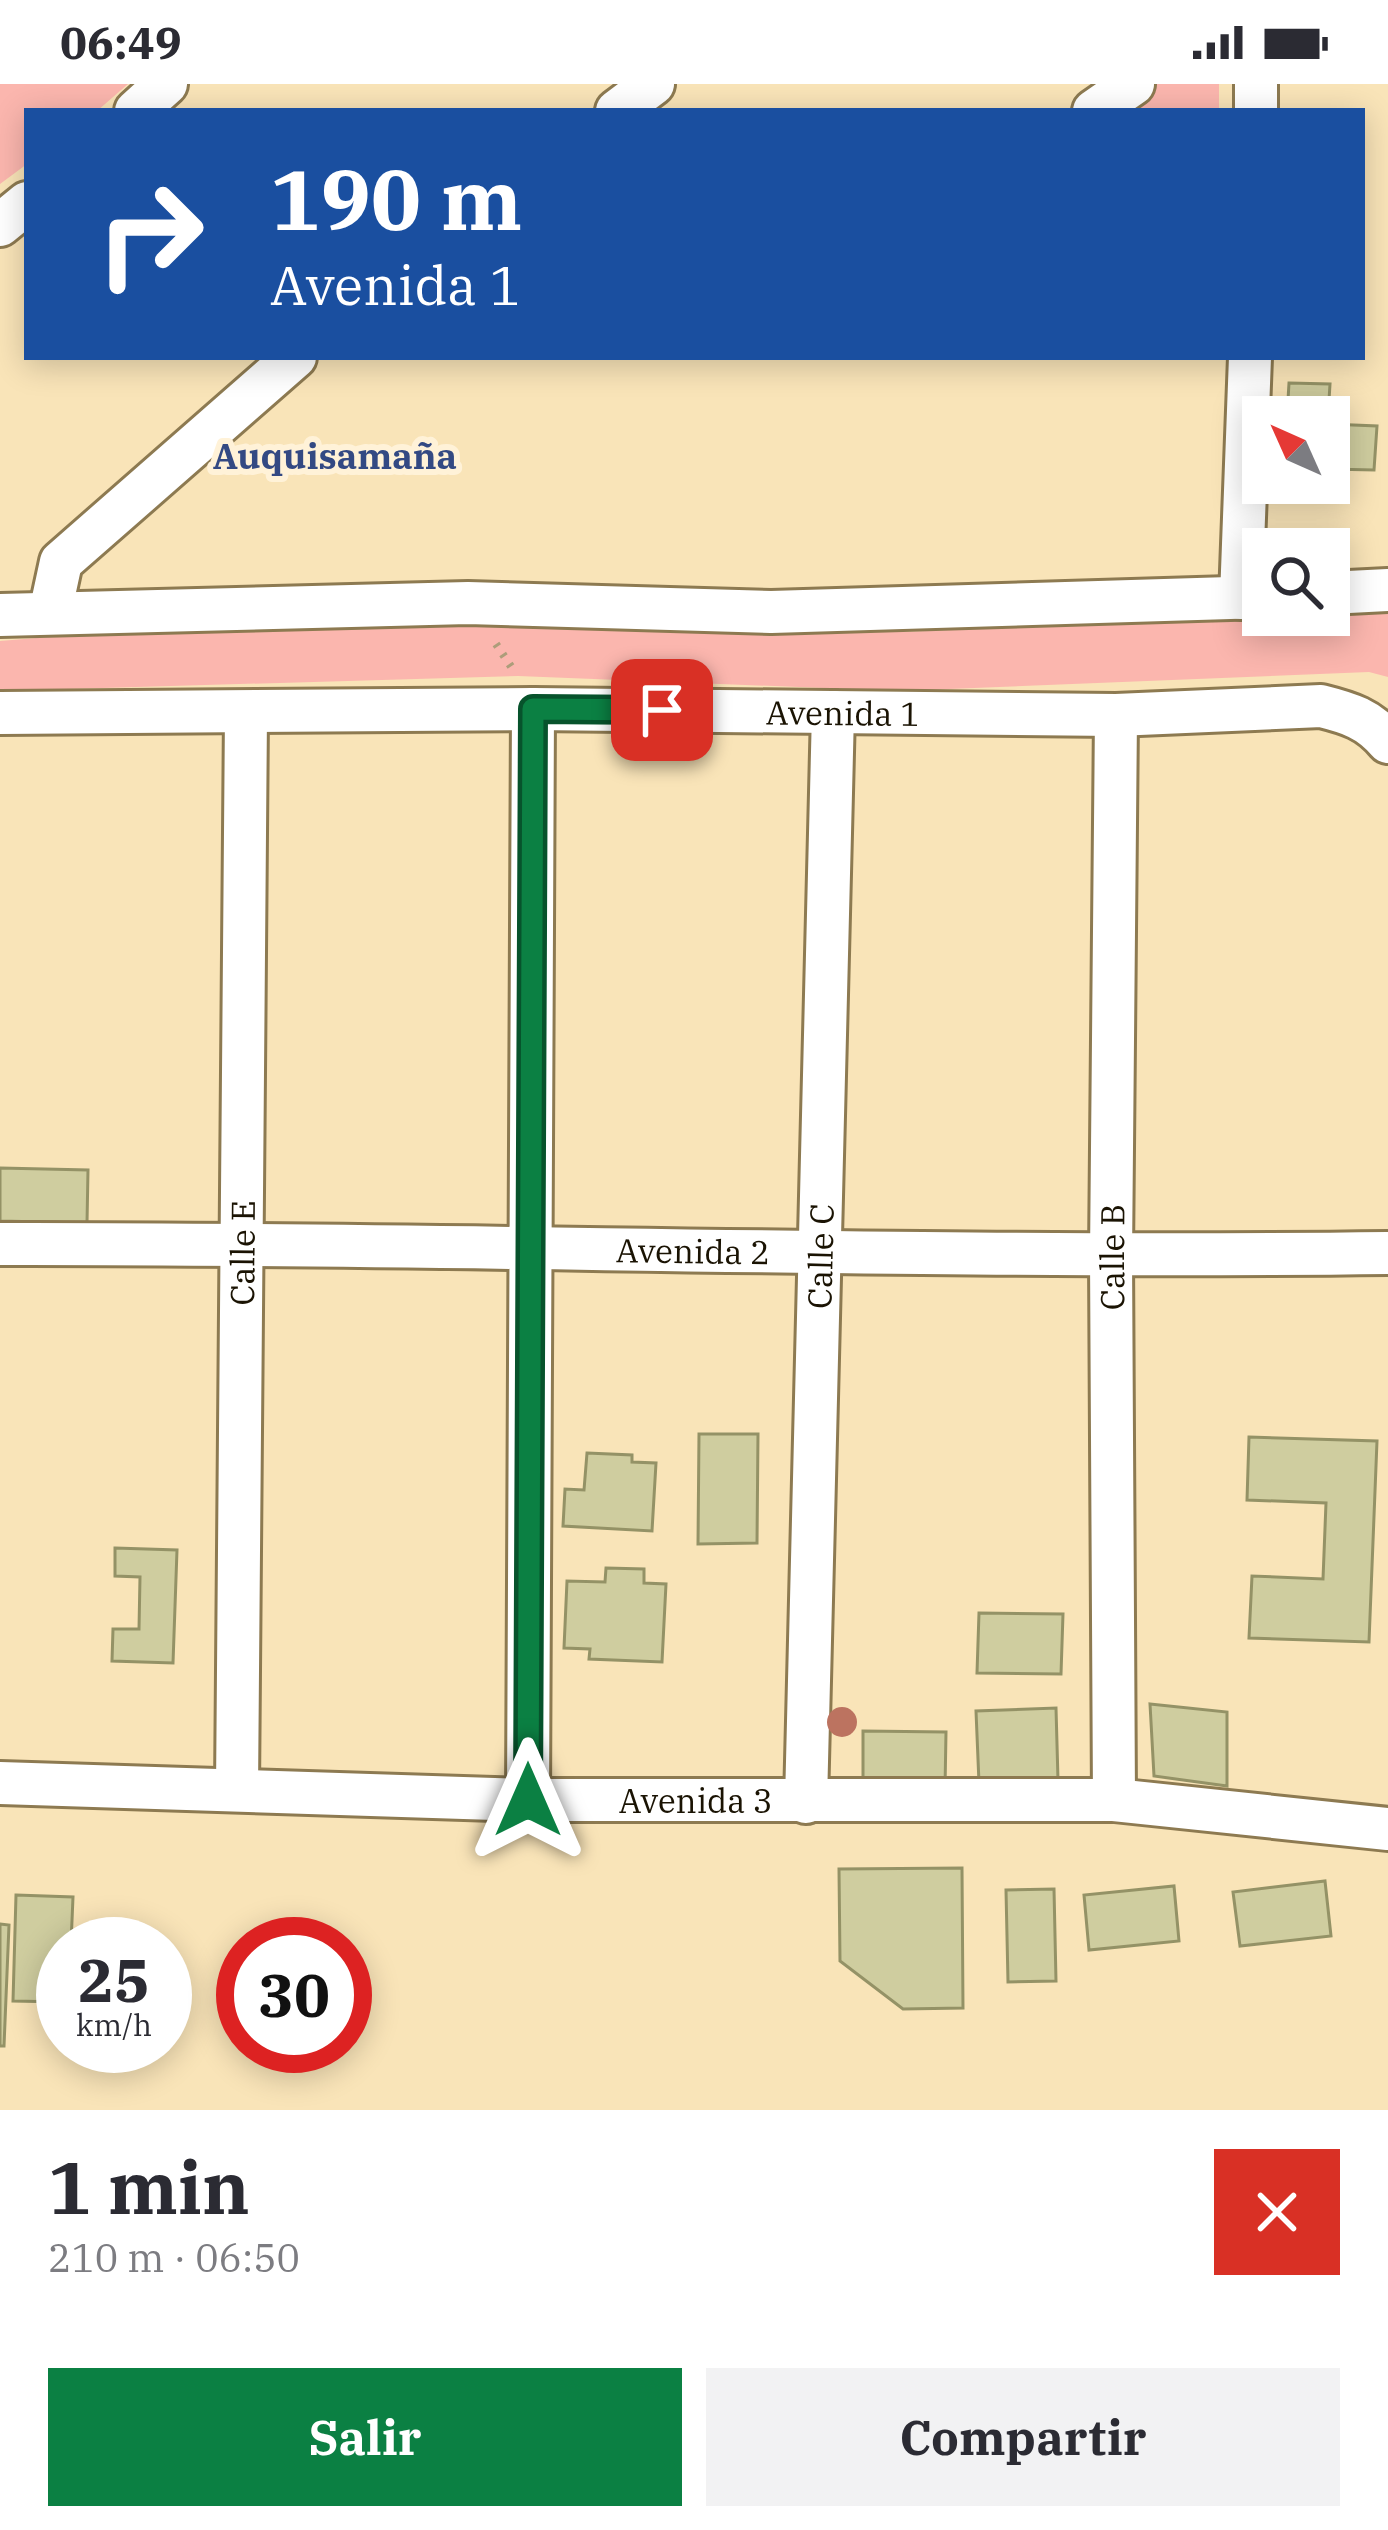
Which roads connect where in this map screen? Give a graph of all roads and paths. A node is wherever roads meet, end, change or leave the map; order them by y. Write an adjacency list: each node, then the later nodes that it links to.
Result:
1 (166, 84): 4 (street)
2 (653, 84): 5 (street)
3 (1132, 84): 6 (street)
4 (139, 108)
5 (621, 108)
6 (1098, 108)
7 (24, 205): 8 (street)
8 (0, 225)
9 (292, 360): 16 (street)
10 (1250, 360): 11 (street)
11 (1251, 528)
12 (1388, 590): 13 (street)
13 (1350, 592)
14 (1242, 597): 15 (street)
15 (468, 603): 16 (street); 18 (path)
16 (50, 613): 17 (street)
17 (0, 615)
18 (533, 709): 20 (street, Avenida 1); 21 (street, Avenida 1); 26 (street)
19 (0, 712): 21 (street, Avenida 1)
20 (833, 712): 22 (street, Avenida 1); 27 (street, Calle C)
21 (246, 713): 24 (street, Calle E)
22 (1115, 715): 23 (street, Avenida 1); 29 (street, Calle B)
23 (1388, 742)
24 (242, 1243): 25 (street, Avenida 2); 26 (street, Avenida 2); 31 (street, Calle E)
25 (0, 1244)
26 (531, 1248): 27 (street, Avenida 2); 32 (street)
27 (821, 1250): 29 (street, Avenida 2); 34 (street, Calle C)
28 (1388, 1253): 29 (street, Avenida 2)
29 (1111, 1256): 33 (street, Calle B)
30 (0, 1783): 31 (street, Avenida 3)
31 (238, 1790): 32 (street, Avenida 3)
32 (528, 1800): 34 (street, Avenida 3)
33 (1114, 1800): 34 (street, Avenida 3); 35 (street, Avenida 3)
34 (806, 1802)
35 (1388, 1829)

